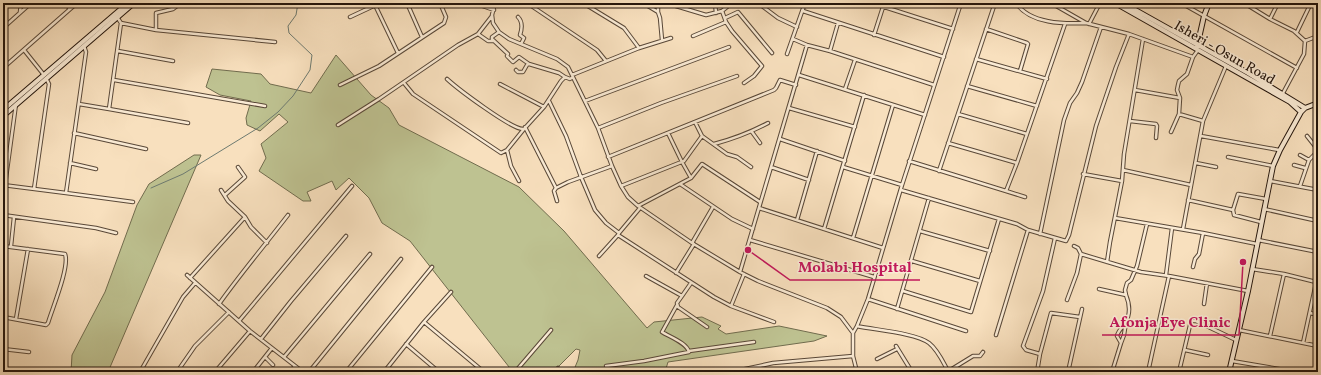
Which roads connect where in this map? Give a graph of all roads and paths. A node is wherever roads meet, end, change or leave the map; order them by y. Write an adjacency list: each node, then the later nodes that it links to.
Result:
1 (21, 3): 42 (street)
2 (31, 3): 42 (street)
3 (65, 3): 37 (street)
4 (77, 3): 37 (street)
5 (128, 3): 64 (main road)
6 (134, 3): 46 (main road)
7 (181, 3): 61 (street)
8 (380, 3): 35 (street)
9 (407, 3): 70 (street)
10 (440, 3): 70 (street)
11 (474, 3): 38 (street)
12 (495, 3): 38 (street)
13 (527, 3): 95 (street)
14 (583, 3): 82 (street)
15 (643, 3): 41 (street)
16 (658, 3): 41 (street)
17 (666, 3): 43 (street)
18 (714, 3): 43 (street)
19 (732, 3): 39 (street)
20 (758, 3): 56 (street)
21 (805, 3): 40 (street)
22 (872, 3): 36 (street)
23 (961, 3): 59 (street)
24 (995, 3): 60 (street)
25 (1016, 3): 55 (street)
26 (1051, 3): 54 (street)
27 (1100, 3): 54 (street)
28 (1115, 3): 83 (main road, Isheri - Osun Road)
29 (1123, 3): 83 (main road)
30 (1181, 3): 45 (street)
31 (1208, 3): 45 (main road)
32 (1244, 3): 50 (street)
33 (1278, 3): 50 (street)
34 (1311, 3): 63 (street)
35 (375, 6): 47 (street); 87 (street)
36 (883, 7): 59 (street); 67 (street)
37 (70, 9): 84 (street)
38 (494, 10): 44 (street)
39 (722, 11): 43 (street); 49 (street)
40 (803, 11): 53 (street); 56 (street)
41 (658, 12): 74 (street)
42 (20, 13): 58 (street)
43 (716, 13)
44 (492, 15): 62 (street); 65 (street)
45 (1204, 16): 83 (main road); 99 (street)
46 (117, 17): 52 (street); 64 (main road)
47 (350, 17)
48 (518, 17): 78 (street)
49 (725, 18): 51 (street); 88 (street)
50 (1270, 19): 63 (street)
51 (726, 22): 68 (street); 111 (street)
52 (121, 23): 61 (street); 85 (street)
53 (838, 23): 67 (street); 86 (street)
54 (1088, 23): 55 (street); 57 (street)
55 (1065, 24): 108 (street)
56 (797, 27): 72 (street)
57 (1101, 27): 66 (street); 246 (street)
58 (3, 28)
59 (953, 29): 90 (street)
60 (986, 29): 92 (street); 101 (street)
61 (156, 30): 77 (street)
62 (499, 32): 75 (street); 78 (street)
63 (1296, 32): 76 (street)
64 (96, 33): 80 (main road); 105 (main road)
65 (478, 34): 75 (street); 110 (street)
66 (1130, 34): 73 (street); 192 (street)
67 (874, 35): 90 (street)
68 (692, 36)
69 (1318, 36): 76 (street)
70 (422, 37): 87 (street)
71 (671, 38): 74 (street)
72 (793, 39): 79 (street); 89 (street)
73 (1143, 39): 91 (street); 118 (street)
74 (662, 40): 82 (street)
75 (493, 41): 96 (street)
76 (1304, 41): 99 (street)
77 (275, 42)
78 (521, 44): 103 (street)
79 (807, 45): 86 (street); 102 (street)
80 (84, 46): 105 (main road); 126 (street)
81 (730, 47): 123 (street)
82 (639, 48): 95 (street)
83 (1198, 48): 91 (street); 97 (main road, Isheri - Osun Road); 119 (main road)
84 (24, 50): 98 (street); 105 (street)
85 (118, 51): 94 (street); 109 (street)
86 (830, 51): 93 (street)
87 (398, 53): 114 (street)
88 (772, 53)
89 (787, 54)
90 (944, 57): 115 (street)
91 (1193, 58): 121 (street)
92 (976, 59): 101 (street); 116 (street)
93 (855, 60): 115 (street); 117 (street)
94 (173, 61)
95 (606, 61): 103 (street)
96 (530, 64): 100 (street); 106 (street)
97 (1226, 65): 131 (main road, Isheri - Osun Road); 142 (street)
98 (3, 68)
99 (1297, 68): 119 (street)
100 (516, 70)
101 (1020, 71): 108 (street)
102 (799, 75): 113 (street); 117 (street)
103 (573, 76): 106 (street); 123 (street)
104 (737, 76): 149 (street)
105 (45, 77): 125 (main road); 134 (main road); 208 (street)
106 (565, 77): 122 (street)
107 (447, 79): 148 (street)
108 (1047, 79): 129 (street)
109 (114, 80): 128 (street); 133 (street)
110 (404, 83): 146 (street); 166 (street)
111 (744, 83)
112 (500, 84): 130 (street)
113 (796, 85): 132 (street); 143 (street)
114 (340, 86)
115 (934, 86): 138 (street)
116 (967, 86): 129 (street); 136 (street)
117 (844, 89): 120 (street)
118 (1135, 90): 121 (street); 141 (street)
119 (1282, 94): 135 (main road)
120 (864, 95): 127 (street); 147 (street)
121 (1180, 98): 137 (street)
122 (549, 101): 130 (street); 194 (street)
123 (585, 101): 149 (street)
124 (1318, 103): 135 (main road)
125 (16, 104): 139 (main road); 201 (street)
126 (79, 104): 133 (street); 152 (street)
127 (893, 104): 138 (street); 193 (street)
128 (265, 106)
129 (1037, 106): 154 (street)
130 (544, 107): 148 (street)
131 (1296, 107): 135 (main road, Isheri - Osun Road); 140 (main road)
132 (789, 108): 147 (street); 159 (street)
133 (109, 109): 144 (street)
134 (3, 110)
135 (1303, 110): 140 (main road)
136 (958, 114): 154 (street); 162 (street)
137 (1179, 114): 142 (street); 151 (street)
138 (925, 115): 175 (street)
139 (3, 116)
140 (1297, 120): 168 (main road)
141 (1130, 121): 158 (street); 191 (street)
142 (1203, 121): 156 (street)
143 (695, 122): 153 (street); 155 (street)
144 (188, 123)
145 (768, 123): 150 (street)
146 (338, 125)
147 (855, 127): 174 (street)
148 (524, 128): 166 (street); 207 (street)
149 (598, 128): 171 (street)
150 (752, 132): 161 (street); 164 (street)
151 (1171, 132)
152 (74, 133): 165 (street); 177 (street)
153 (668, 133): 171 (street); 176 (street)
154 (1027, 134): 178 (street)
155 (702, 136): 164 (street); 176 (street)
156 (1200, 136): 168 (street); 179 (street)
157 (1307, 136): 163 (street)
158 (1156, 138)
159 (780, 139): 167 (street); 187 (street)
160 (1318, 139): 163 (street)
161 (760, 143)
162 (948, 143): 178 (street); 190 (street)
163 (1314, 143): 169 (street)
164 (714, 144): 184 (street)
165 (146, 149)
166 (507, 150): 197 (street)
167 (816, 150): 174 (street); 196 (street)
168 (1280, 150): 182 (main road)
169 (1318, 150): 173 (street)
170 (1300, 155): 173 (street)
171 (608, 157): 181 (street)
172 (1228, 157): 182 (street)
173 (1309, 160): 188 (street)
174 (845, 161): 185 (street)
175 (909, 161): 190 (street); 202 (street)
176 (682, 162): 195 (street); 205 (street)
177 (70, 163): 189 (street); 213 (street)
178 (1017, 163): 211 (street)
179 (1196, 163): 186 (street); 203 (street)
180 (1294, 165): 188 (street)
181 (612, 166): 194 (street); 205 (street)
182 (1273, 166): 199 (main road)
183 (238, 167): 214 (street)
184 (751, 167)
185 (843, 167): 193 (street); 239 (street)
186 (1216, 167)
187 (771, 168): 196 (street); 221 (street)
188 (1306, 168): 206 (street)
189 (96, 169)
190 (939, 170): 211 (street)
191 (1123, 170): 198 (street); 203 (street)
192 (1083, 174): 198 (street); 249 (street)
193 (872, 176): 202 (street); 248 (street)
194 (581, 177): 207 (street); 245 (street)
195 (691, 178): 200 (street); 221 (street)
196 (809, 180): 233 (street)
197 (519, 181)
198 (1122, 181): 231 (street)
199 (1270, 181): 206 (street); 217 (main road)
200 (680, 184): 222 (street); 223 (street)
201 (4, 185): 208 (street)
202 (902, 185): 210 (street)
203 (1191, 185): 218 (street)
204 (352, 186): 306 (street)
205 (621, 186): 222 (street)
206 (1300, 186): 212 (street)
207 (556, 188): 219 (street)
208 (34, 189): 213 (street)
209 (221, 190): 214 (street)
210 (900, 190): 216 (street); 257 (street)
211 (1006, 190): 215 (street)
212 (1318, 190)
213 (66, 193): 220 (street)
214 (225, 195): 230 (street)
215 (1025, 197)
216 (929, 198): 232 (street); 242 (street)
217 (1266, 199): 225 (main road); 226 (street)
218 (1188, 200): 226 (street); 240 (street)
219 (557, 201)
220 (133, 202)
221 (760, 202): 224 (street)
222 (639, 207): 245 (street); 253 (street)
223 (713, 207): 238 (street); 253 (street)
224 (759, 208): 233 (street); 238 (street)
225 (1264, 209): 234 (street); 235 (main road)
226 (1233, 210): 235 (street)
227 (3, 215): 229 (street)
228 (288, 215): 252 (street)
229 (14, 216): 243 (street); 255 (street)
230 (246, 217): 252 (street); 280 (street)
231 (1115, 218): 236 (street); 266 (street)
232 (999, 219): 241 (street); 259 (street)
233 (797, 220): 239 (street)
234 (1318, 221)
235 (1261, 222): 251 (main road)
236 (1147, 224): 237 (street); 270 (street)
237 (1172, 228): 240 (street); 278 (street)
238 (753, 229): 250 (street)
239 (824, 229): 248 (street)
240 (1183, 229): 244 (street)
241 (1028, 230): 246 (street); 317 (street)
242 (920, 231): 259 (street); 265 (street)
243 (116, 233)
244 (1203, 233): 251 (street); 267 (street)
245 (619, 234): 263 (street); 272 (street)
246 (1040, 234): 249 (street)
247 (346, 236): 319 (street)
248 (853, 238): 257 (street)
249 (1055, 238): 332 (street)
250 (750, 240): 271 (street); 279 (street)
251 (1258, 242): 260 (street); 269 (main road)
252 (266, 243): 294 (street)
253 (693, 244): 271 (street); 272 (street)
254 (3, 246): 255 (street)
255 (11, 246): 258 (street)
256 (1074, 246): 262 (street)
257 (883, 248): 279 (street)
258 (28, 249): 305 (street); 305 (street)
259 (990, 251): 281 (street)
260 (1318, 252)
261 (370, 254): 336 (street)
262 (1081, 254): 266 (street); 293 (street)
263 (599, 256)
264 (401, 259): 351 (street)
265 (912, 261): 281 (street); 288 (street)
266 (1107, 262): 270 (street)
267 (1193, 266)
268 (432, 267): 352 (street)
269 (1252, 269): 274 (street); 287 (main road)
270 (1135, 270): 278 (street); 291 (street)
271 (740, 272): 273 (street)
272 (676, 273): 284 (street)
273 (744, 274): 297 (street); 316 (street)
274 (1284, 274): 282 (street); 318 (street)
275 (1318, 274): 282 (street)
276 (187, 275): 280 (street)
277 (646, 276): 290 (street)
278 (1168, 276): 285 (street); 365 (street)
279 (874, 277): 292 (street)
280 (190, 278): 283 (street)
281 (980, 281): 288 (street)
282 (1316, 282): 301 (street)
283 (195, 283): 294 (street); 345 (street)
284 (691, 283): 290 (street); 297 (street)
285 (1207, 283): 287 (street); 295 (street)
286 (1099, 288): 291 (street)
287 (1248, 290): 314 (main road)
288 (903, 291): 298 (street)
289 (451, 292): 307 (street)
290 (682, 296): 296 (street)
291 (1126, 296): 309 (street)
292 (868, 299): 298 (street); 310 (street)
293 (1067, 300)
294 (219, 304): 300 (street)
295 (1204, 304)
296 (677, 305): 311 (street); 330 (street)
297 (731, 306): 308 (street)
298 (897, 309): 315 (street)
299 (1082, 309): 304 (street)
300 (229, 312): 306 (street); 346 (street)
301 (1310, 313): 302 (street); 323 (street)
302 (1318, 315)
303 (3, 317): 305 (street)
304 (1080, 317): 332 (street); 363 (street)
305 (16, 320)
306 (239, 320): 312 (street)
307 (424, 322): 324 (street); 356 (street)
308 (774, 322)
309 (1126, 322): 322 (street); 322 (street)
310 (857, 326): 316 (street); 344 (street)
311 (707, 327)
312 (250, 330): 319 (street); 347 (street)
313 (551, 330): 357 (street)
314 (1239, 330): 318 (street); 320 (main road)
315 (966, 331)
316 (853, 333): 334 (street)
317 (996, 335)
318 (1270, 336): 323 (street)
319 (261, 339): 326 (street)
320 (1237, 340): 328 (street); 338 (main road)
321 (754, 342): 330 (street)
322 (1121, 343): 364 (street)
323 (1303, 343): 325 (street)
324 (406, 344): 342 (street); 355 (street)
325 (1318, 346)
326 (272, 348): 335 (street); 336 (street)
327 (3, 349): 329 (street)
328 (1185, 350): 333 (street); 366 (street)
329 (29, 352)
330 (689, 352): 341 (street)
331 (983, 352): 344 (street)
332 (1040, 354): 362 (street)
333 (1208, 355)
334 (853, 356): 359 (street); 360 (street)
335 (265, 357): 339 (street); 348 (street)
336 (284, 357): 340 (street)
337 (877, 359): 361 (street)
338 (1232, 361): 367 (main road); 368 (street)
339 (273, 364)
340 (295, 366): 349 (street); 350 (street)
341 (606, 366)
342 (388, 367): 353 (street); 354 (street)
343 (558, 368): 358 (street)
344 (947, 371)
345 (140, 372)
346 (177, 372)
347 (215, 372)
348 (253, 372)
349 (290, 372)
350 (303, 372)
351 (309, 372)
352 (346, 372)
353 (384, 372)
354 (394, 372)
355 (439, 372)
356 (484, 372)
357 (515, 372)
358 (554, 372)
359 (731, 372)
360 (856, 372)
361 (912, 372)
362 (1037, 372)
363 (1068, 372)
364 (1112, 372)
365 (1148, 372)
366 (1179, 372)
367 (1228, 372)
368 (1296, 372)

